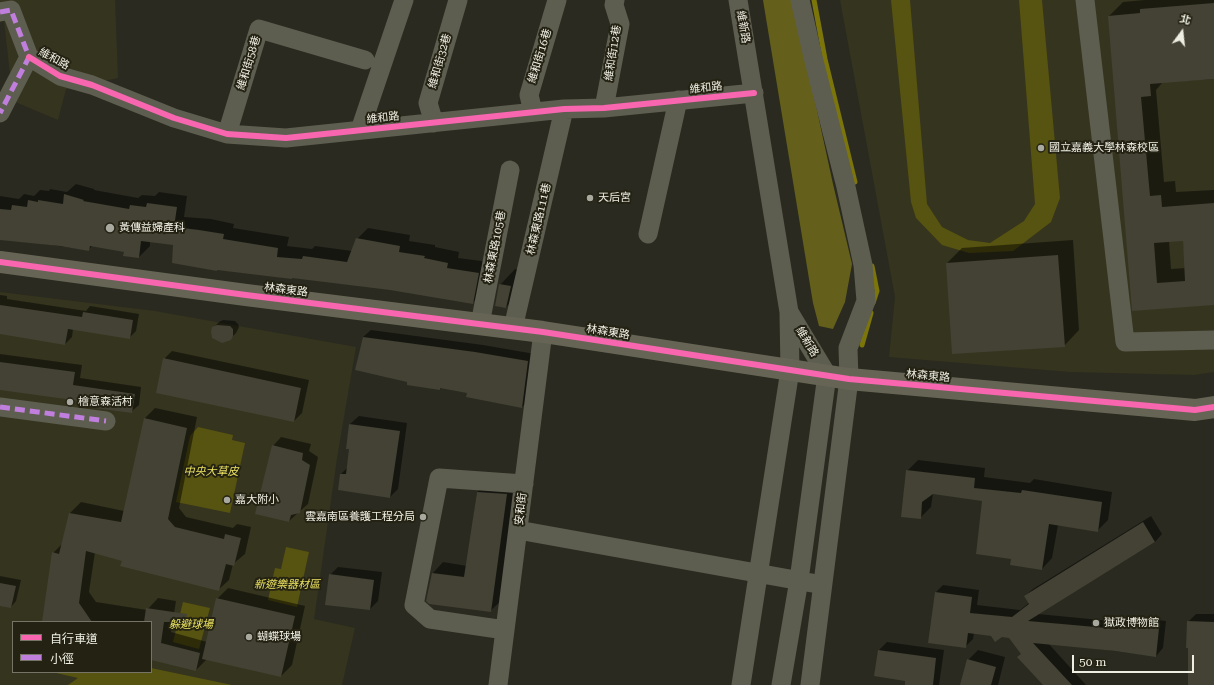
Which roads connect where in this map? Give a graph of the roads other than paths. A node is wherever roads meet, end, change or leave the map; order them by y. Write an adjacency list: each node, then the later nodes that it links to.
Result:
1 (404, 0): 18 (street)
2 (458, 0): 17 (street, 維和街32巷)
3 (557, 0): 15 (street, 維和街16巷)
4 (615, 0): 13 (street, 維和街12巷)
5 (738, 0): 11 (street, 維新路)
6 (800, 0): 30 (street)
7 (1085, 0): 27 (street)
8 (0, 12): 9 (street)
9 (29, 57): 16 (street); 19 (street, 維和路)
10 (365, 60): 19 (street, 維和街58巷)
11 (754, 93): 12 (street, 維和路); 23 (street, 維新路)
12 (678, 100): 13 (street, 維和路); 21 (street)
13 (604, 108): 14 (street, 維和路)
14 (564, 109): 15 (street, 維和路); 25 (street, 林森東路111巷)
15 (533, 112): 17 (street, 維和路)
16 (0, 113)
17 (434, 123): 18 (street, 維和路)
18 (360, 130): 19 (street, 維和路)
19 (227, 134)
20 (510, 170): 24 (street, 林森東路105巷)
21 (648, 234)
22 (0, 262): 24 (main road, 林森東路)
23 (789, 312): 28 (street); 29 (street, 維新路)
24 (480, 324): 25 (main road, 林森東路)
25 (513, 328): 26 (main road, 林森東路)
26 (543, 332): 28 (main road, 林森東路); 34 (street, 安和街)
27 (1214, 340)
28 (790, 370): 29 (main road, 林森東路); 36 (street)
29 (827, 375): 30 (main road, 林森東路); 37 (street)
30 (849, 379): 32 (main road, 林森東路); 38 (street)
31 (0, 407): 33 (street)
32 (1214, 407)
33 (106, 421)
34 (524, 484): 35 (street, 安和街); 39 (street)
35 (518, 530): 36 (street); 39 (street, 安和街)
36 (758, 572): 37 (street); 41 (street)
37 (799, 580): 38 (street); 42 (street)
38 (823, 585): 43 (street)
39 (505, 630): 40 (street, 安和街)
40 (498, 685)
41 (741, 685)
42 (781, 685)
43 (810, 685)

